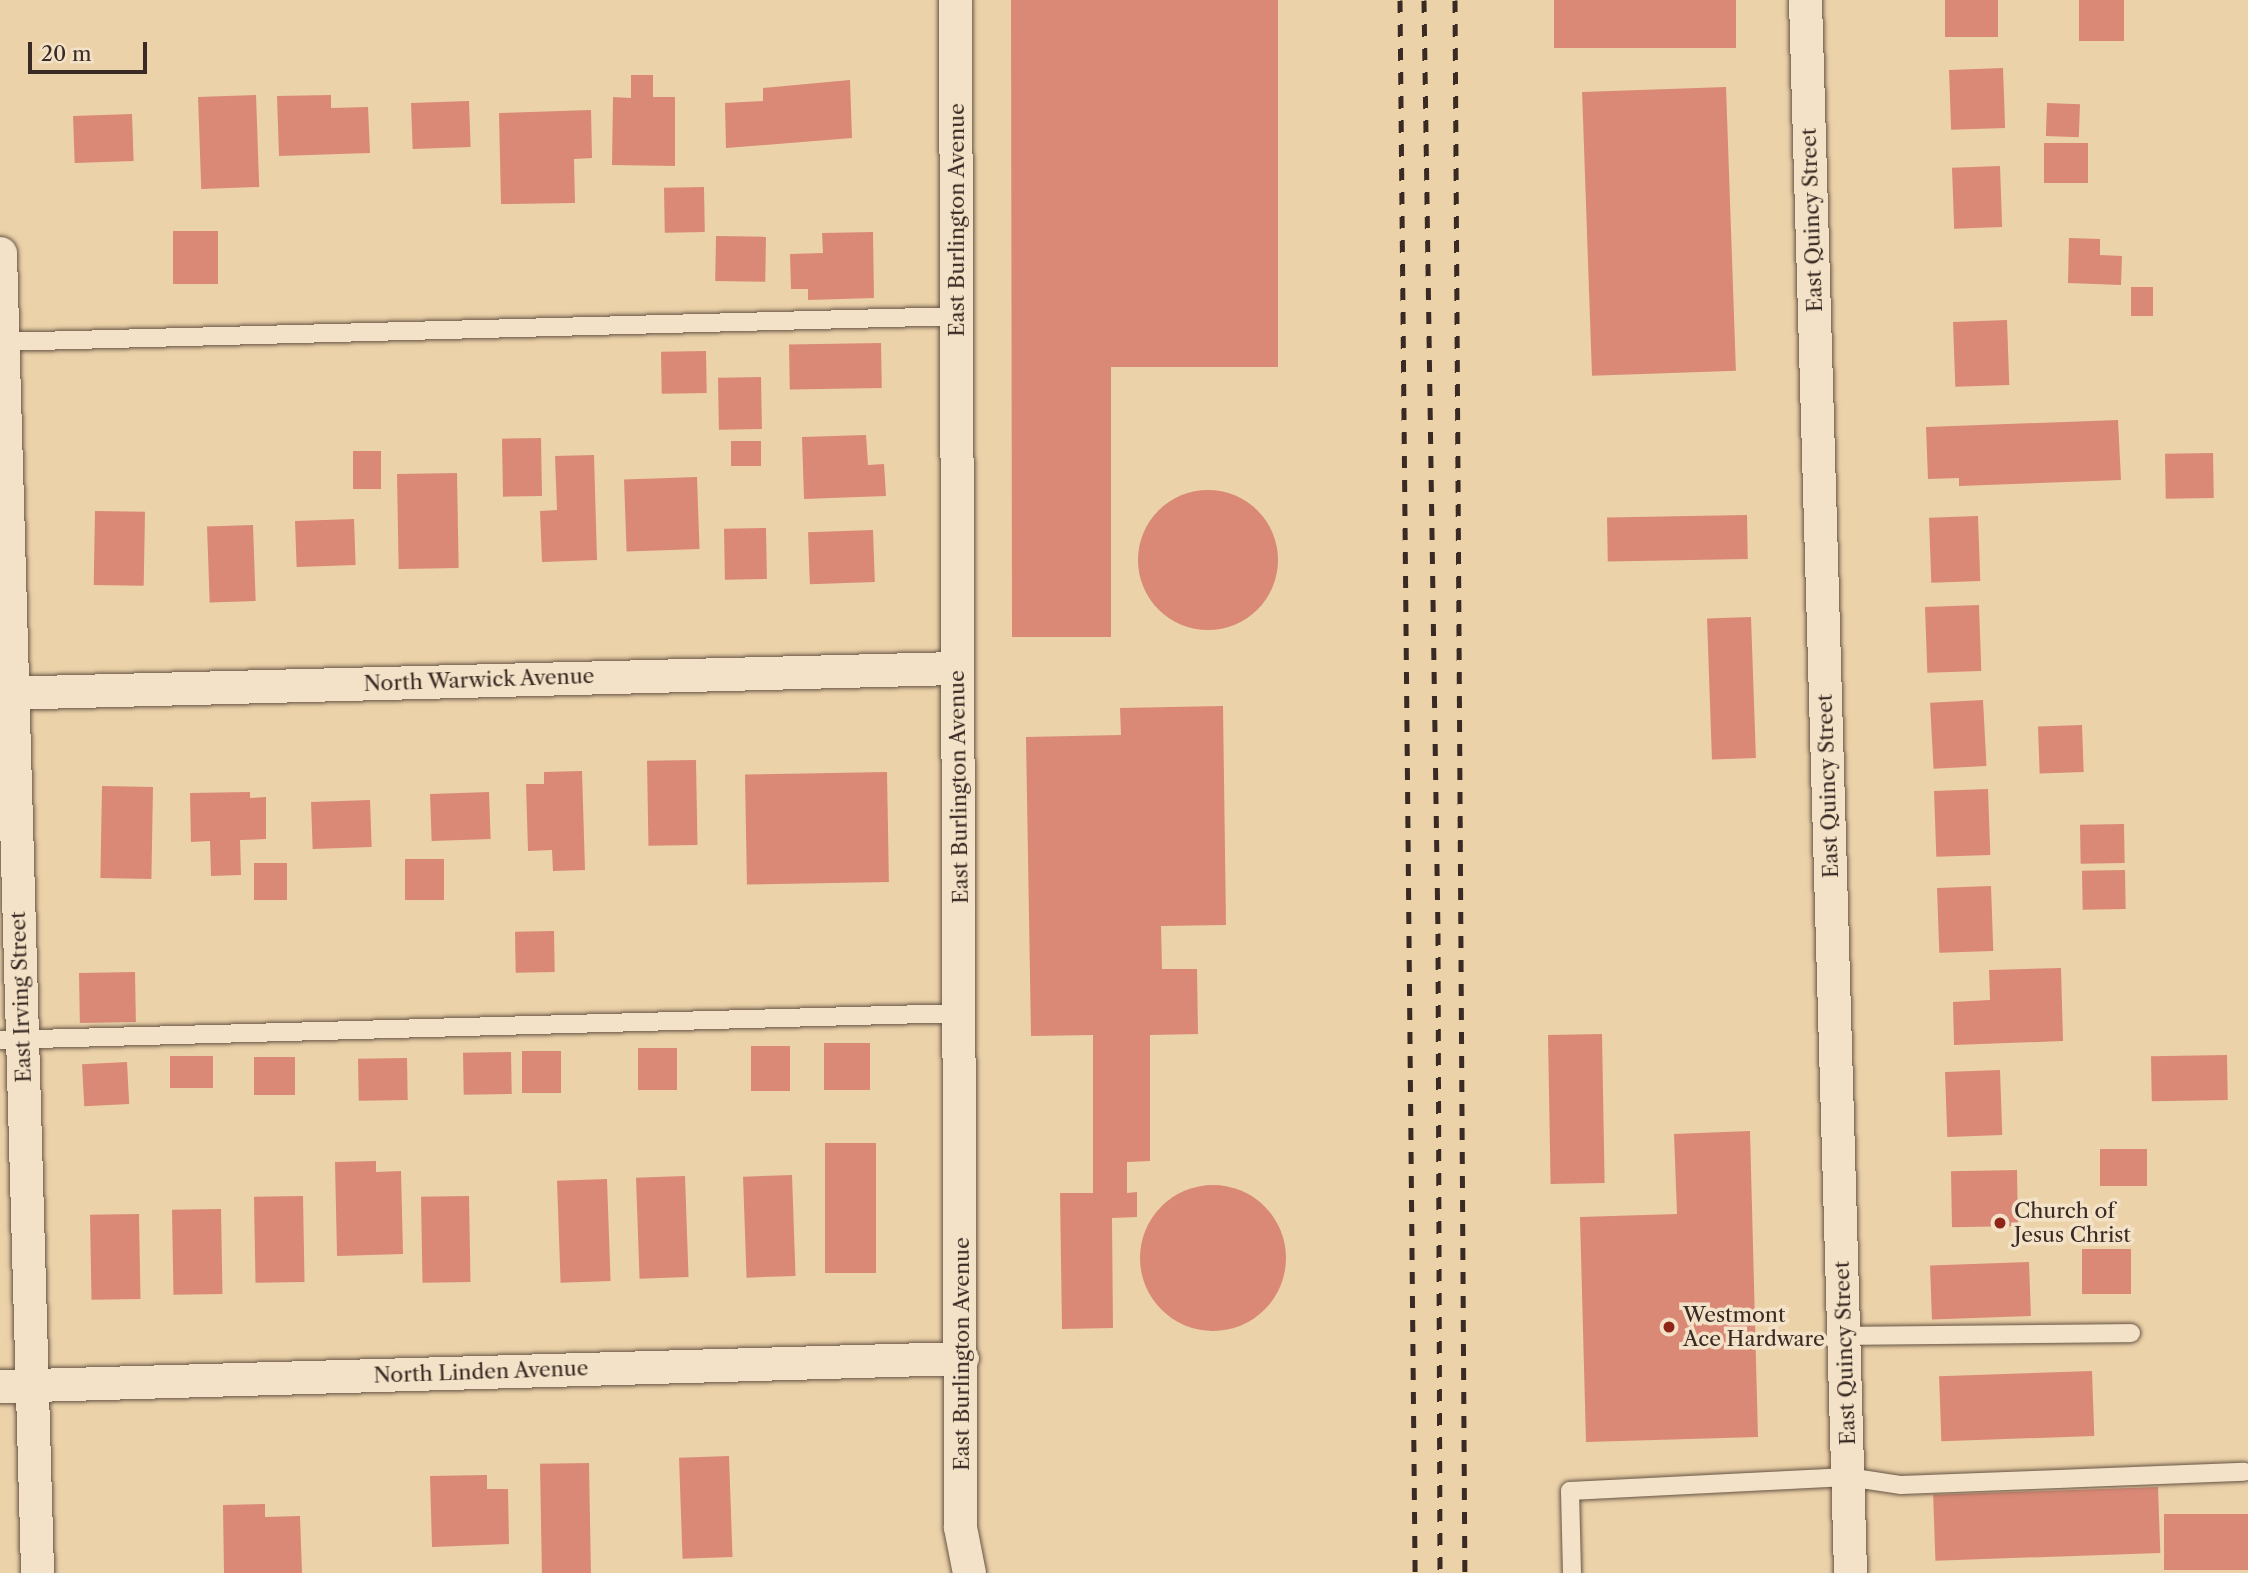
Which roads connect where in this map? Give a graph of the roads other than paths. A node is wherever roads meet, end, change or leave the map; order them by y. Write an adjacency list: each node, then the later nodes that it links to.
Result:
1 (955, 0): 4 (street, East Burlington Avenue)
2 (1805, 0): 11 (street, East Quincy Street)
3 (0, 253): 5 (street, East Irving Street)
4 (958, 316): 5 (lane); 6 (street, East Burlington Avenue)
5 (1, 342): 7 (street, East Irving Street)
6 (957, 668): 7 (street, North Warwick Avenue); 8 (street, East Burlington Avenue)
7 (6, 693): 9 (street, East Irving Street)
8 (962, 1013): 9 (lane); 12 (street, East Burlington Avenue)
9 (11, 1040): 13 (street, East Irving Street)
10 (2131, 1332): 11 (lane)
11 (1844, 1336): 15 (street, East Quincy Street)
12 (962, 1358): 13 (street, North Linden Avenue); 17 (street, East Burlington Avenue)
13 (16, 1386): 16 (street, East Irving Street)
14 (2244, 1472): 15 (lane)
15 (1848, 1477): 18 (lane); 19 (street, East Quincy Street)
16 (37, 1573)
17 (969, 1573)
18 (1573, 1573)
19 (1850, 1573)

